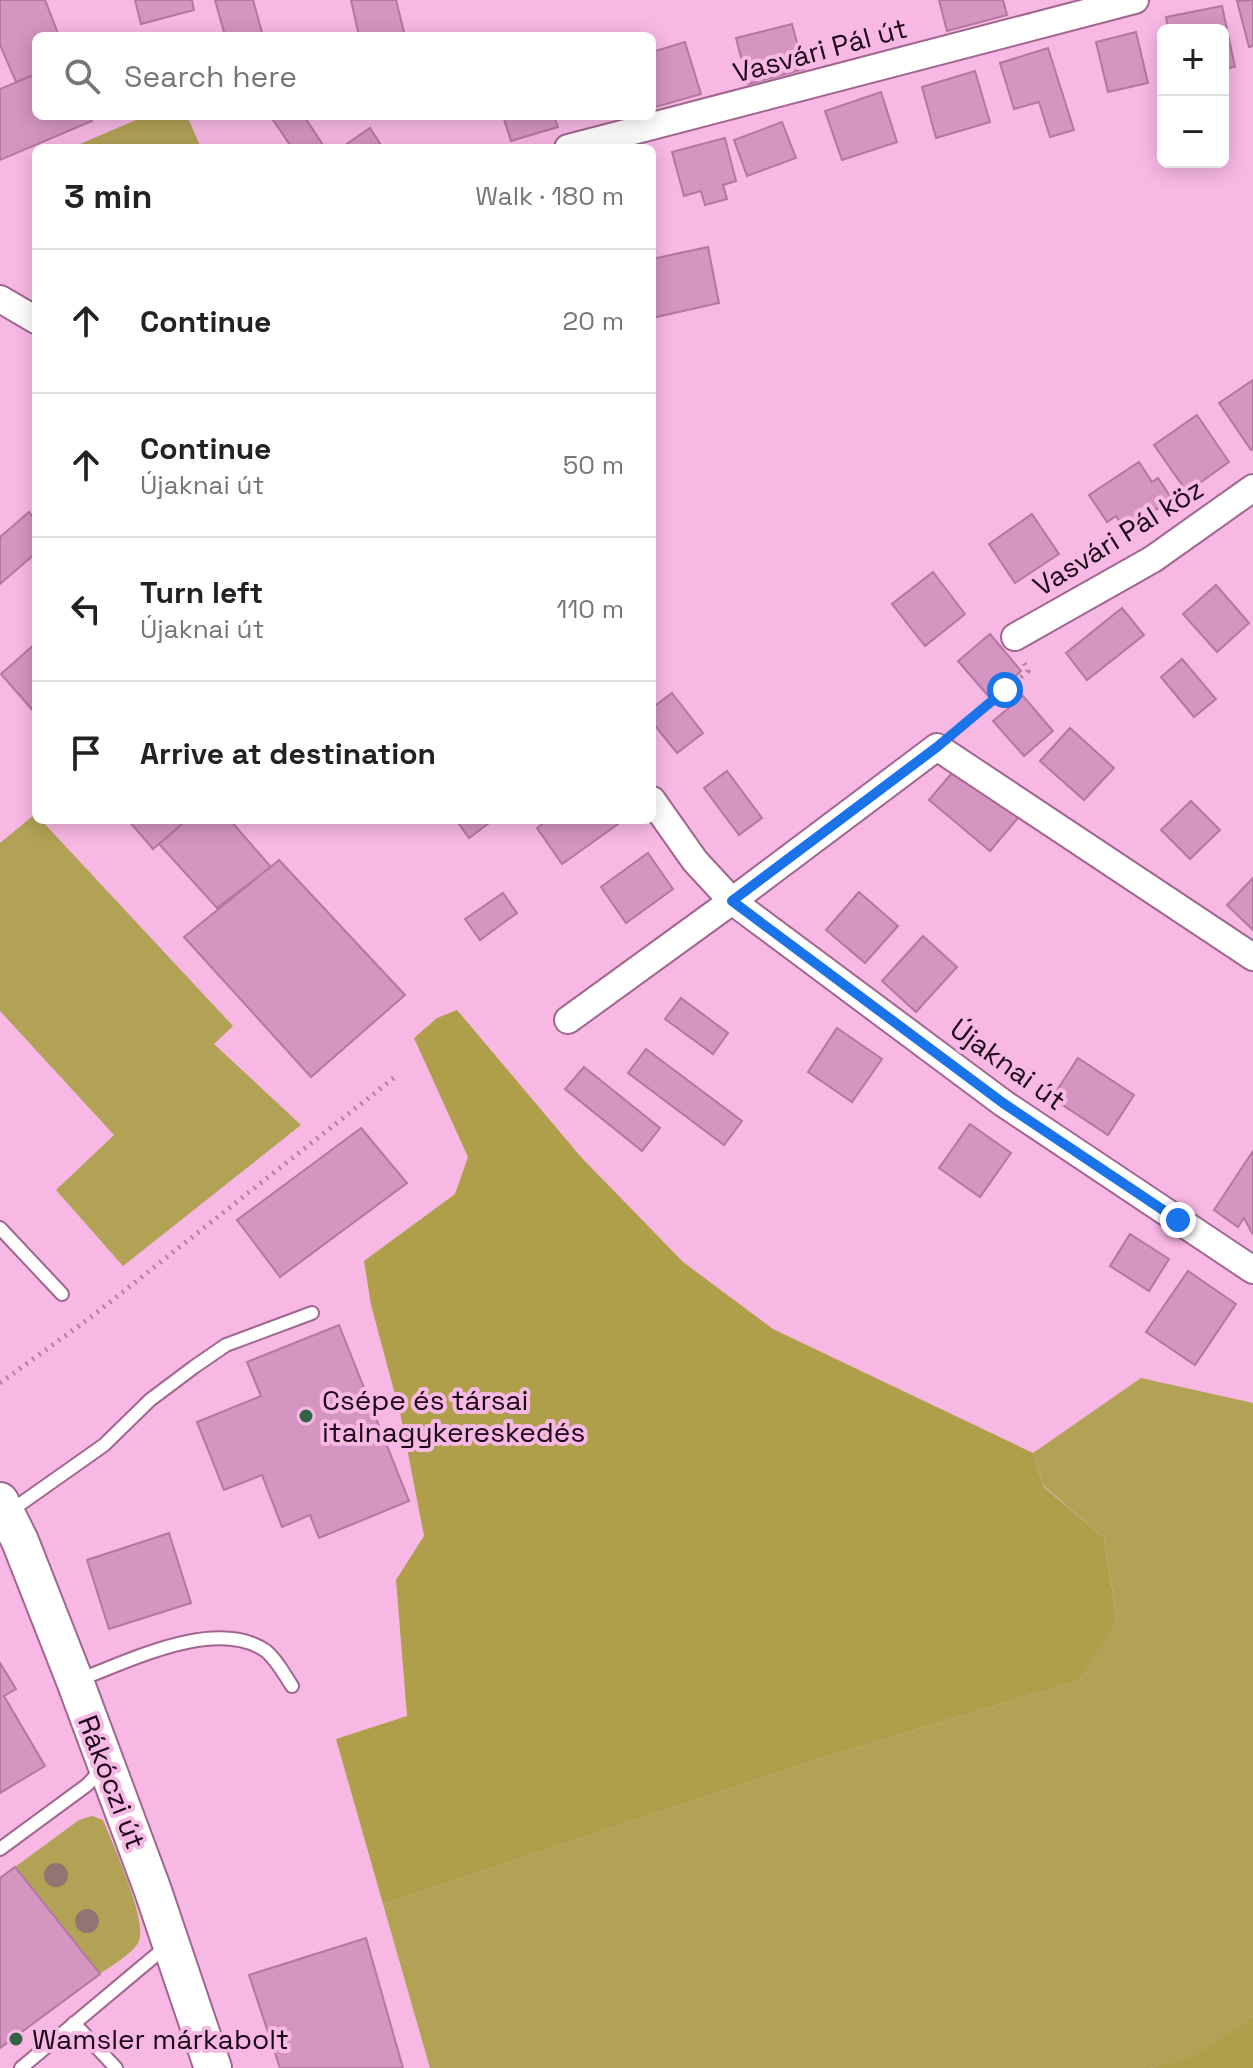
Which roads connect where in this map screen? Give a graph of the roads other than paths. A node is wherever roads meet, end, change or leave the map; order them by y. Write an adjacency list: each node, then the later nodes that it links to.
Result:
1 (1135, 0): 2 (street, Vasvári Pál út)
2 (583, 144)
3 (0, 299): 4 (street)
4 (32, 318)
5 (1253, 488): 6 (street, Vasvári Pál köz)
6 (1015, 637)
7 (656, 806): 8 (street, Újaknai út)
8 (732, 901): 9 (street); 10 (street); 12 (street, Újaknai út)
9 (1253, 957)
10 (568, 1020)
11 (0, 1228): 13 (lane)
12 (1253, 1270)
13 (62, 1294)
14 (312, 1313): 15 (lane)
15 (3, 1508): 16 (main road, Rákóczi út)
16 (75, 1681): 17 (lane); 18 (main road, Rákóczi út)
17 (292, 1686)
18 (105, 1765): 19 (lane); 20 (main road, Rákóczi út)
19 (0, 1849)
20 (171, 1943): 21 (lane); 24 (main road, Rákóczi út)
21 (74, 2023): 22 (lane); 23 (lane)
22 (21, 2068)
23 (116, 2068)
24 (213, 2068)

